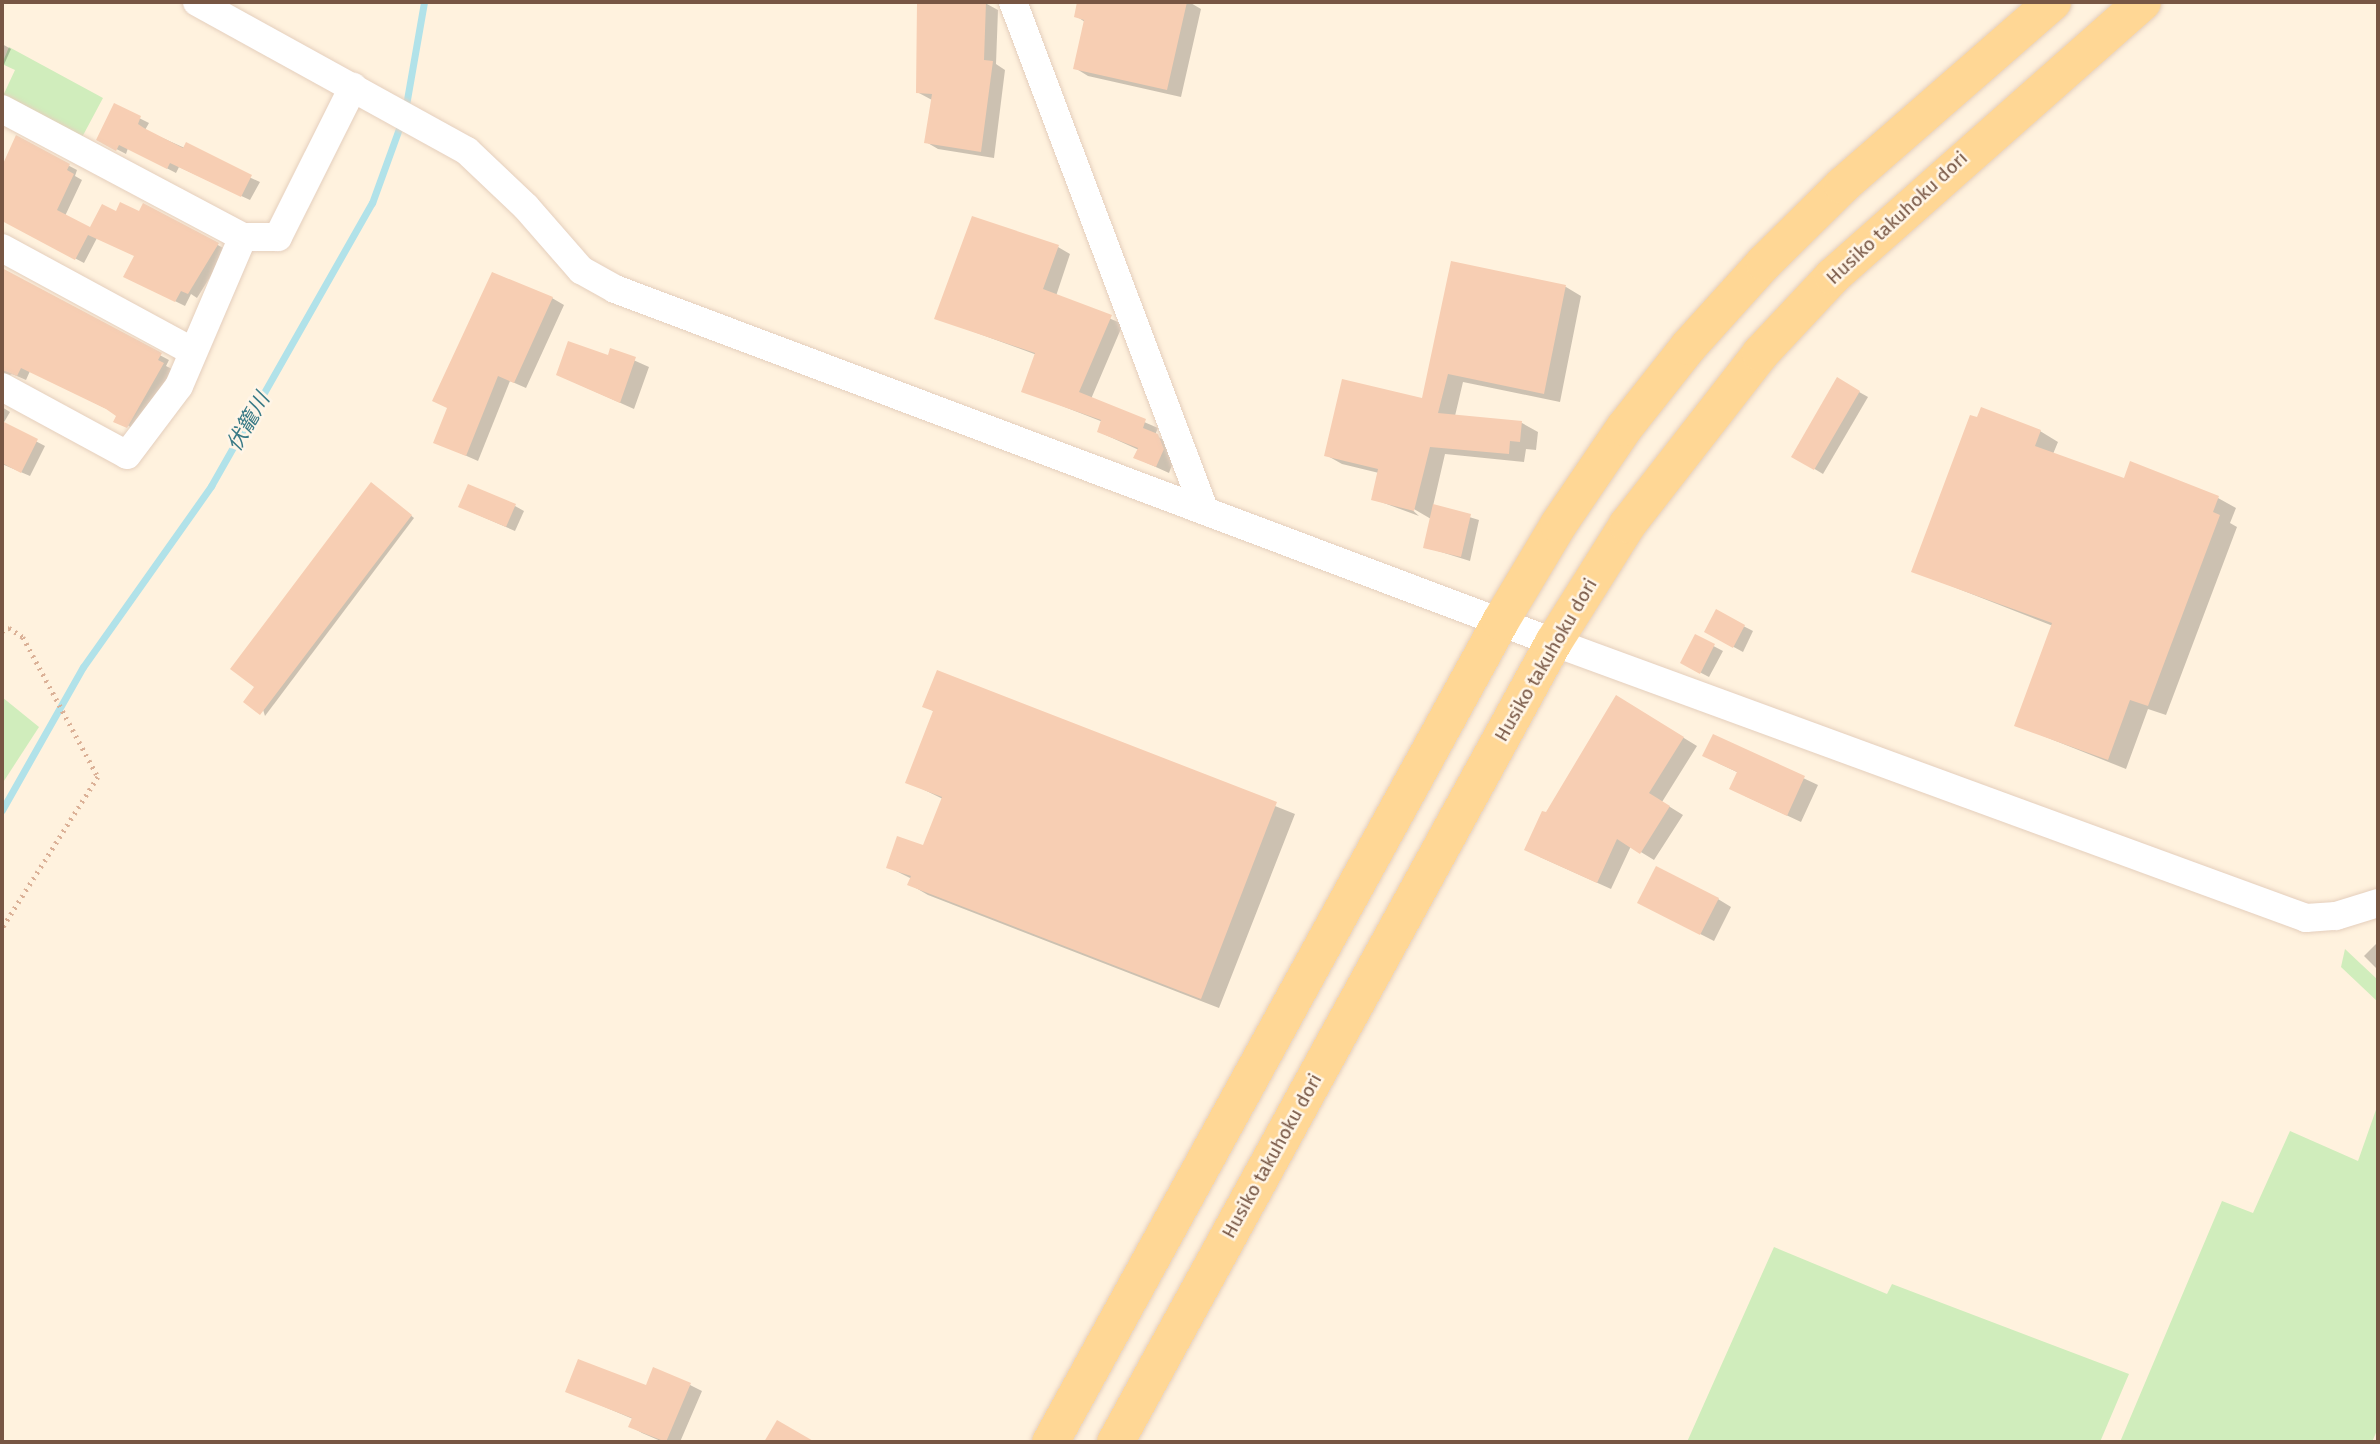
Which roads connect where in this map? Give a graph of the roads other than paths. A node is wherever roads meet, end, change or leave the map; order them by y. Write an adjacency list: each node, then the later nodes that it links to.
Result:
1 (197, 2): 5 (street)
2 (1013, 2): 11 (street)
3 (2052, 2): 12 (main road)
4 (2142, 2): 13 (main road, Husiko takuhoku dori)
5 (360, 91): 7 (street); 11 (street)
6 (2, 109): 7 (street)
7 (243, 237): 9 (street)
8 (2, 248): 9 (street)
9 (192, 351): 10 (street)
10 (2, 387)
11 (1204, 509): 12 (street)
12 (1500, 621): 13 (street); 17 (main road)
13 (1553, 642): 15 (street); 18 (main road, Husiko takuhoku dori)
14 (2378, 903): 15 (street)
15 (2336, 916): 16 (street)
16 (2378, 922)
17 (1050, 1442)
18 (1115, 1442)

